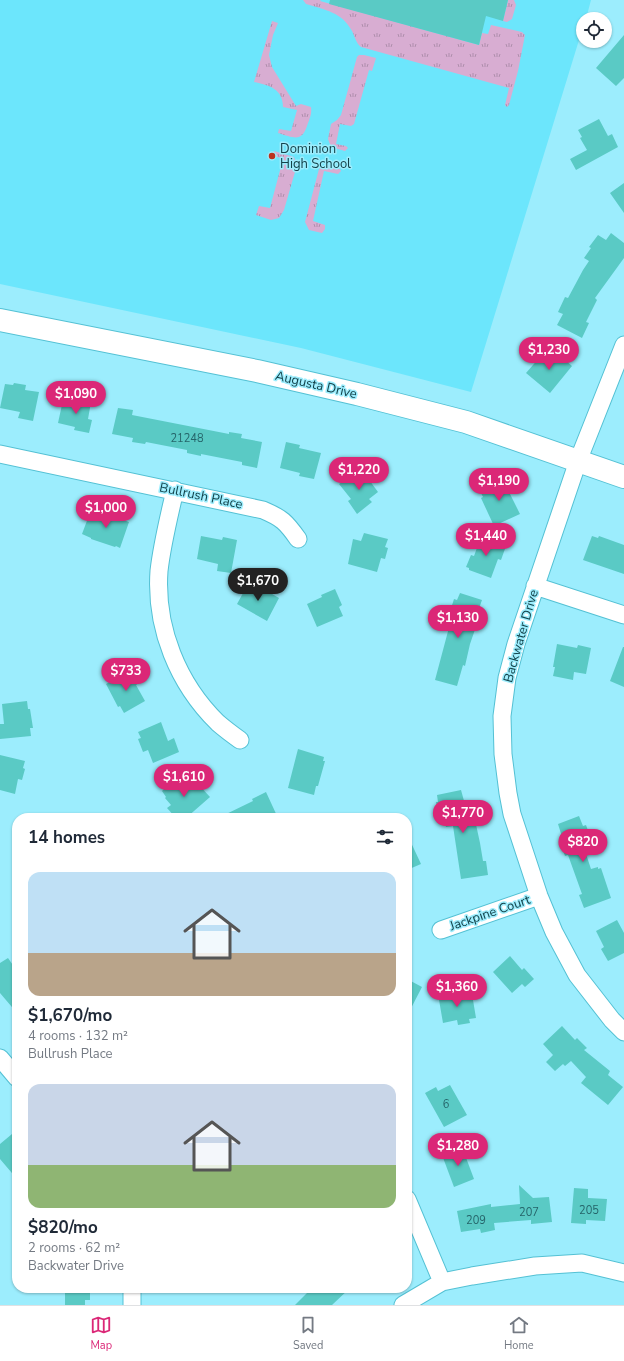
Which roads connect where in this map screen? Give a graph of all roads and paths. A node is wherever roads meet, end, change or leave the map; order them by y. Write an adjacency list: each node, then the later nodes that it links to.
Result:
1 (0, 320): 4 (street, Augusta Drive)
2 (624, 346): 4 (street, Backwater Drive)
3 (0, 454): 6 (street, Bullrush Place)
4 (578, 461): 5 (street, Augusta Drive); 8 (street, Backwater Drive)
5 (624, 477)
6 (175, 490): 7 (street, Bullrush Place); 10 (street)
7 (298, 539)
8 (535, 586): 9 (street); 11 (street, Backwater Drive)
9 (624, 615)
10 (240, 740)
11 (539, 896): 12 (street, Jackpine Court); 13 (street, Backwater Drive)
12 (442, 930)
13 (624, 1032)
14 (0, 1058): 15 (street)
15 (12, 1072)
16 (412, 1211): 18 (street)
17 (624, 1273): 18 (street)
18 (442, 1282): 21 (street)
19 (132, 1293): 20 (street)
20 (132, 1305)
21 (403, 1305)

